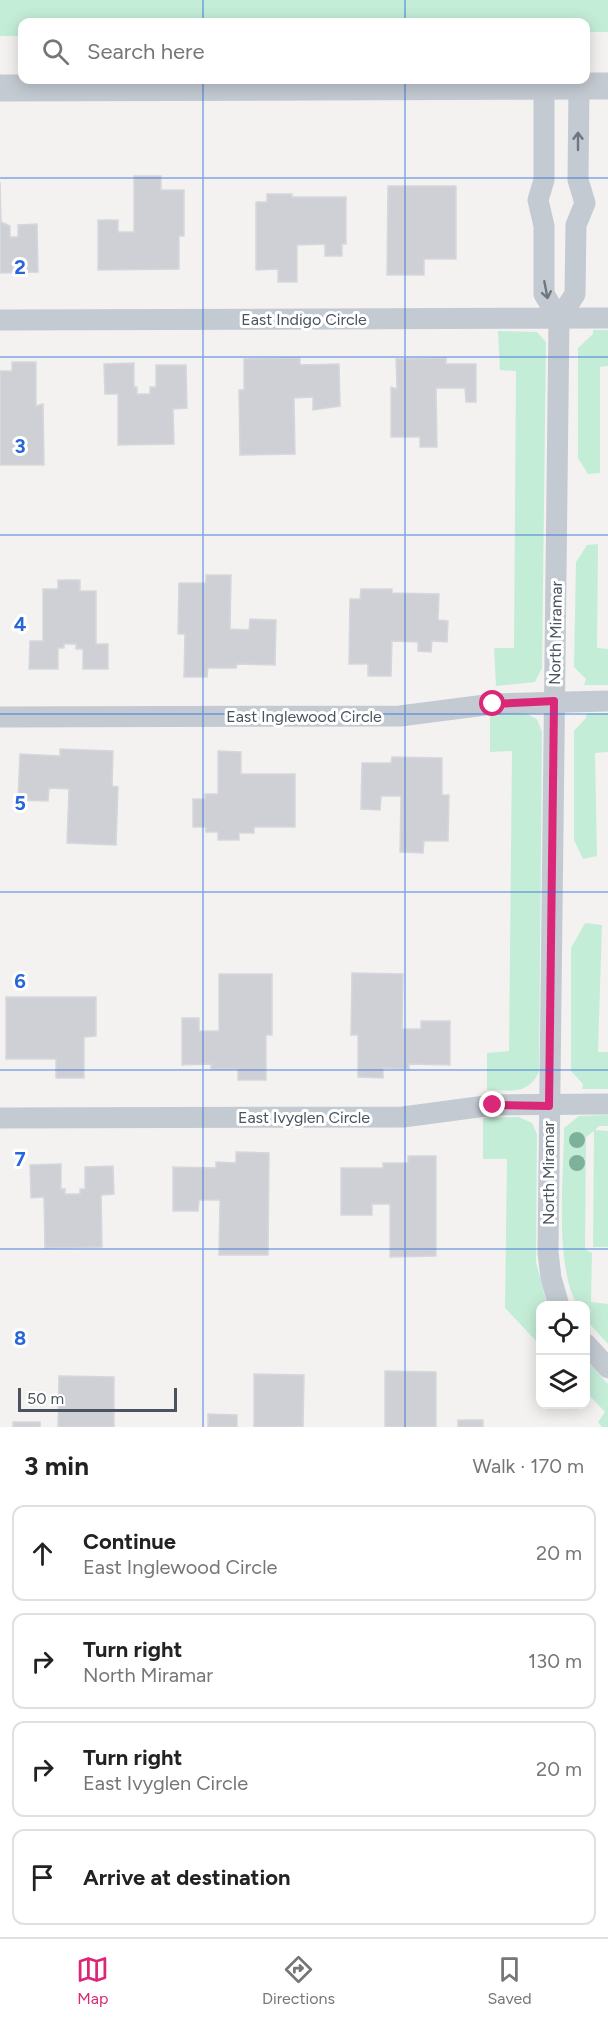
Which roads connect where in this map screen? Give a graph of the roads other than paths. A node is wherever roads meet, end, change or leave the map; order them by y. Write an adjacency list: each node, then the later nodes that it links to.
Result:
1 (544, 86): 2 (street); 4 (street); 5 (street)
2 (579, 86): 3 (street); 6 (street, one-way to 2)
3 (608, 86)
4 (0, 88)
5 (544, 180): 6 (street); 8 (street)
6 (578, 180): 7 (street)
7 (576, 225): 8 (street); 10 (street)
8 (544, 226): 10 (street, one-way to 10)
9 (608, 318): 10 (street, East Indigo Circle)
10 (559, 319): 11 (street, East Indigo Circle); 12 (street, North Miramar)
11 (0, 320)
12 (554, 701): 13 (street, East Inglewood Circle); 14 (street, East Inglewood Circle); 16 (street, North Miramar)
13 (608, 701)
14 (0, 717)
15 (608, 1104): 16 (street, East Ivyglen Circle)
16 (549, 1106): 17 (street, East Ivyglen Circle); 18 (street, North Miramar)
17 (0, 1118)
18 (558, 1301)
19 (590, 1349): 20 (street)
20 (608, 1368)

